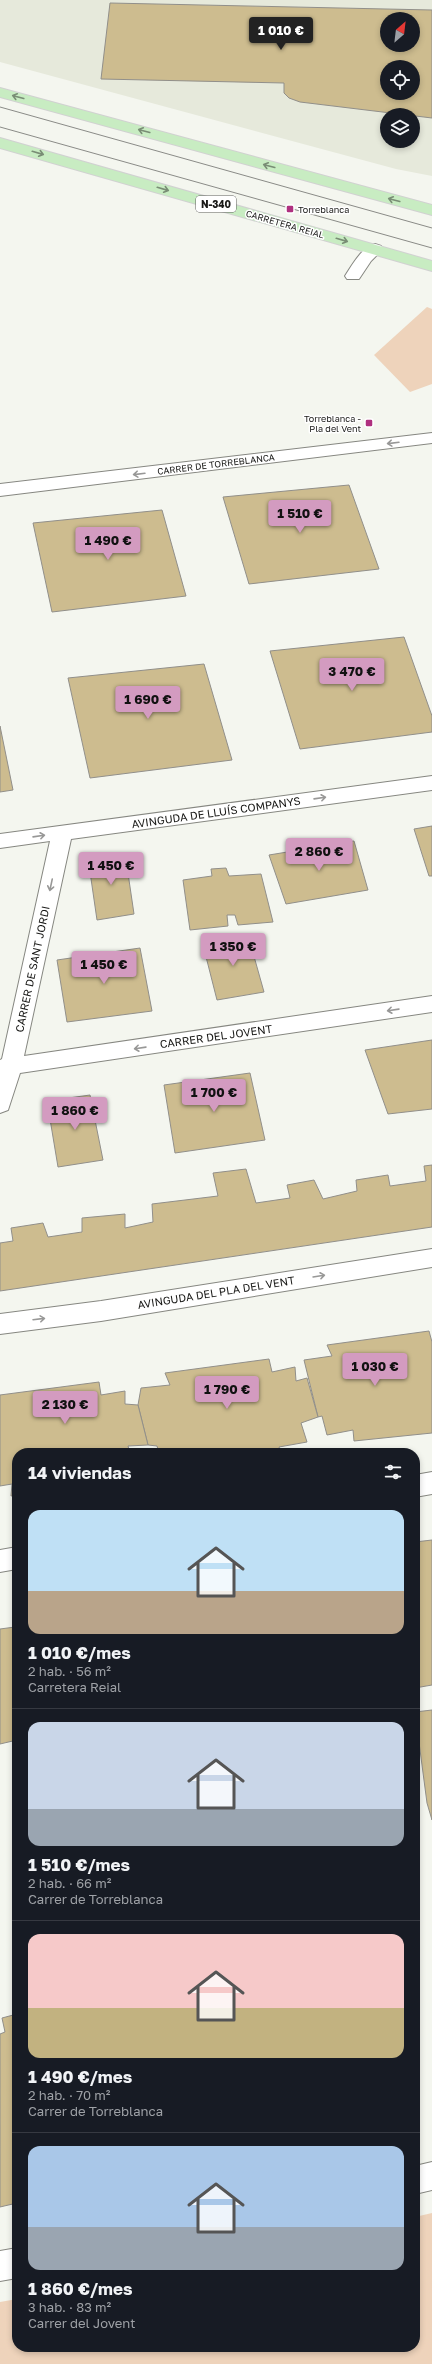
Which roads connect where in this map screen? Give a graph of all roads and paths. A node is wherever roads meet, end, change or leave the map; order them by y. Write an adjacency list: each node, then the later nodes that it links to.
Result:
1 (0, 92): 3 (main road, one-way to 1)
2 (0, 143): 4 (main road, CARRETERA REIAL / N-340, one-way to 4)
3 (432, 210)
4 (375, 249): 5 (main road, CARRETERA REIAL / N-340); 6 (street)
5 (432, 266)
6 (353, 276)
7 (432, 438): 8 (street, CARRER DE TORREBLANCA, one-way to 8)
8 (0, 490)
9 (432, 783): 10 (street, AVINGUDA DE LLUÍS COMPANYS, one-way to 9)
10 (62, 833): 11 (street, AVINGUDA DE LLUÍS COMPANYS, one-way to 10); 13 (street, CARRER DE SANT JORDI, one-way to 13)
11 (0, 841)
12 (432, 1004): 13 (street, CARRER DEL JOVENT, one-way to 13)
13 (5, 1068): 14 (street, CARRER DE SANT JORDI)
14 (0, 1104)
15 (432, 1258): 16 (street, AVINGUDA DEL PLA DEL VENT, one-way to 15)
16 (0, 1324)
17 (432, 1483): 18 (street)
18 (420, 1485)
19 (12, 1559): 20 (street)
20 (0, 1561)
21 (432, 2176): 22 (street)
22 (420, 2179)
23 (12, 2264): 24 (street)
24 (0, 2266)

